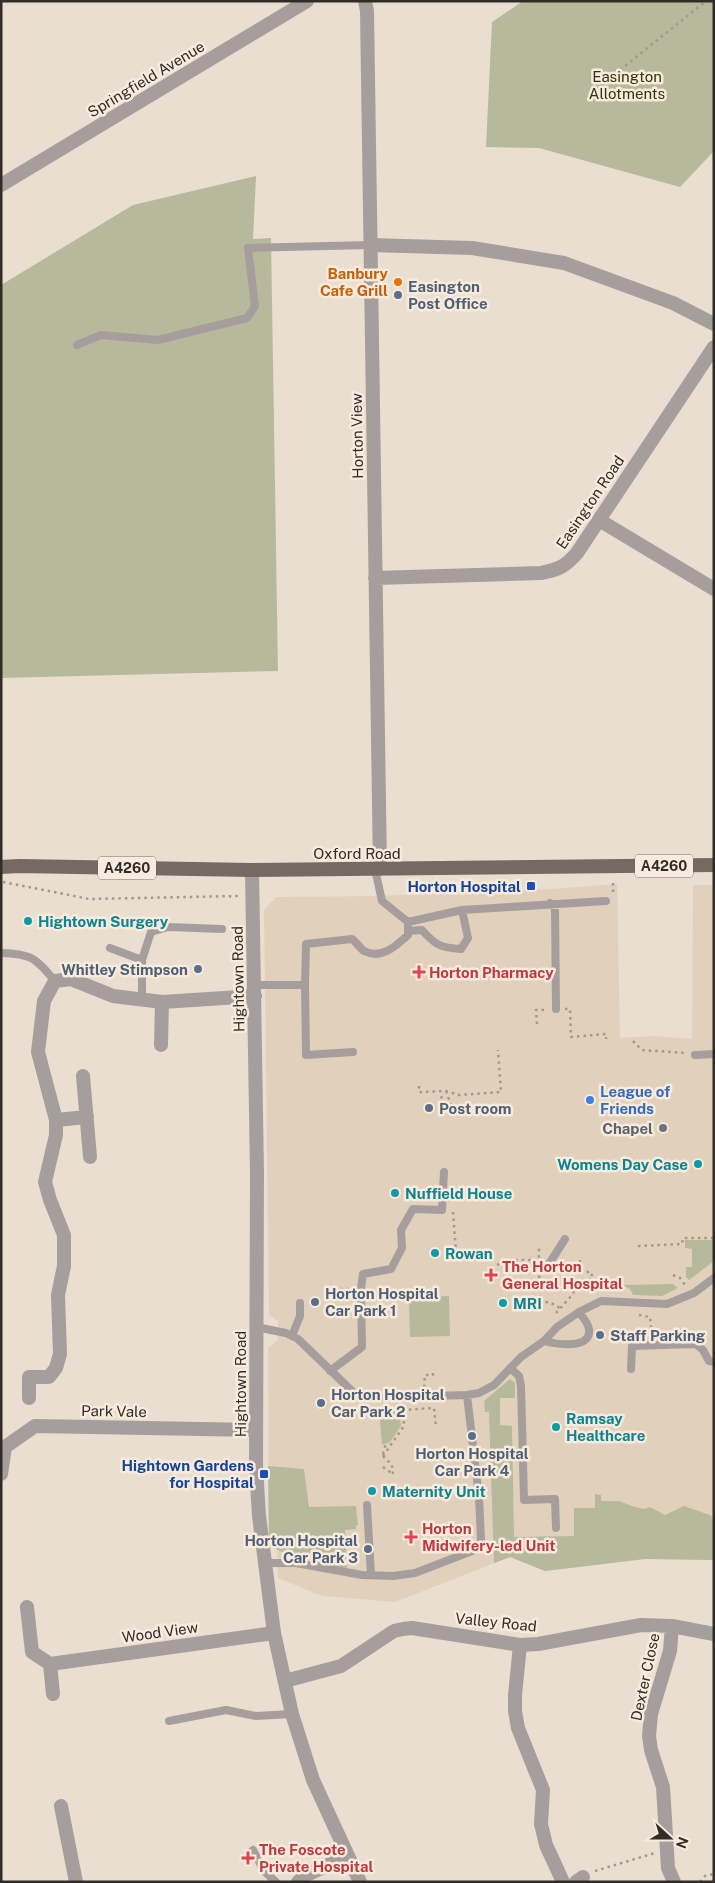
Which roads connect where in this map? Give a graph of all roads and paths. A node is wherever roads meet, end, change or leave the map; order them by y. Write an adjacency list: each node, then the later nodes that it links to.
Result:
1 (307, 1): 5 (street, Springfield Avenue)
2 (366, 1): 6 (street, Horton View)
3 (706, 1): 4 (path)
4 (600, 86)
5 (1, 185)
6 (370, 245): 7 (street); 8 (lane); 11 (street, Horton View)
7 (714, 324)
8 (77, 345)
9 (714, 347): 10 (street, Easington Road)
10 (599, 520): 11 (street, Easington Road); 12 (street)
11 (375, 578): 16 (street, Horton View)
12 (714, 589)
13 (714, 865): 14 (main road, Oxford Road / A4260)
14 (614, 866): 16 (main road, Oxford Road / A4260); 20 (path)
15 (1, 867): 17 (main road, Oxford Road / A4260)
16 (378, 869): 17 (main road, Oxford Road / A4260); 23 (lane)
17 (252, 870): 19 (street, Hightown Road)
18 (1, 882): 19 (path)
19 (252, 895): 31 (street, Hightown Road)
20 (606, 901): 21 (lane)
21 (550, 903): 22 (lane); 34 (lane)
22 (462, 910): 23 (lane); 25 (lane)
23 (408, 922): 25 (lane)
24 (222, 929): 28 (lane)
25 (408, 931): 30 (lane)
26 (110, 948): 28 (lane)
27 (1, 953): 29 (lane)
28 (142, 960): 32 (lane)
29 (55, 981): 32 (street); 50 (street)
30 (305, 985): 31 (lane); 40 (lane)
31 (255, 991): 33 (street); 79 (street, Hightown Road)
32 (142, 1000): 33 (street)
33 (162, 1002): 38 (street)
34 (556, 1010): 35 (path); 36 (path)
35 (537, 1024)
36 (606, 1039)
37 (633, 1041): 42 (path)
38 (161, 1045)
39 (498, 1050): 46 (path)
40 (353, 1052)
41 (714, 1054): 42 (lane)
42 (695, 1055)
43 (83, 1076): 49 (street)
44 (419, 1086): 45 (path)
45 (441, 1092): 46 (path); 47 (path)
46 (446, 1092): 48 (path)
47 (439, 1102)
48 (451, 1105)
49 (86, 1117): 50 (street); 51 (street)
50 (56, 1120): 89 (street)
51 (90, 1157)
52 (444, 1172): 53 (lane)
53 (442, 1210): 58 (path); 70 (lane)
54 (714, 1238): 56 (path)
55 (565, 1239): 61 (lane)
56 (638, 1246)
57 (539, 1248): 59 (path)
58 (491, 1260)
59 (539, 1260): 62 (path); 74 (path)
60 (580, 1260): 63 (path)
61 (549, 1264)
62 (496, 1265)
63 (580, 1272): 68 (path); 71 (path)
64 (673, 1275): 67 (path)
65 (714, 1278): 76 (lane)
66 (563, 1286): 68 (path)
67 (686, 1286)
68 (576, 1287): 75 (path)
69 (327, 1289): 70 (path)
70 (361, 1290): 85 (lane)
71 (627, 1292)
72 (300, 1303): 80 (lane)
73 (526, 1303): 74 (path)
74 (541, 1303): 75 (path); 77 (path)
75 (560, 1308): 78 (path)
76 (579, 1312): 81 (lane); 81 (lane)
77 (541, 1313)
78 (556, 1313)
79 (256, 1327): 80 (lane); 91 (street, Hightown Road)
80 (292, 1336): 85 (lane)
81 (544, 1341): 83 (lane)
82 (714, 1362): 84 (lane)
83 (510, 1368): 88 (lane); 97 (lane)
84 (631, 1369)
85 (330, 1371): 88 (lane)
86 (433, 1371): 87 (path)
87 (424, 1389)
88 (467, 1395): 99 (lane)
89 (29, 1398)
90 (436, 1427): 93 (path)
91 (256, 1430): 95 (street, Park Vale); 98 (street, Hightown Road)
92 (386, 1443): 93 (path)
93 (383, 1456): 94 (path)
94 (383, 1467)
95 (1, 1474)
96 (367, 1505): 99 (lane)
97 (556, 1528)
98 (265, 1563): 99 (lane); 102 (street, Hightown Road)
99 (371, 1575)
100 (28, 1607): 105 (street)
101 (672, 1626): 103 (street, Valley Road); 104 (street, Valley Road); 121 (street, Dexter Close)
102 (274, 1633): 105 (street, Wood View); 106 (street, Hightown Road)
103 (714, 1634)
104 (520, 1644): 106 (street, Valley Road); 120 (street)
105 (50, 1664): 107 (street)
106 (285, 1681): 108 (street, Hightown Road)
107 (53, 1694)
108 (292, 1714): 109 (lane); 113 (street, Hightown Road)
109 (169, 1721)
110 (61, 1806): 116 (street)
111 (253, 1850): 117 (lane)
112 (658, 1852): 114 (path)
113 (348, 1856): 118 (street); 119 (street, Hightown Road)
114 (599, 1869)
115 (714, 1874): 122 (path)
116 (76, 1882)
117 (276, 1882)
118 (298, 1882)
119 (360, 1882)
120 (563, 1882)
121 (674, 1882)
122 (700, 1882)

